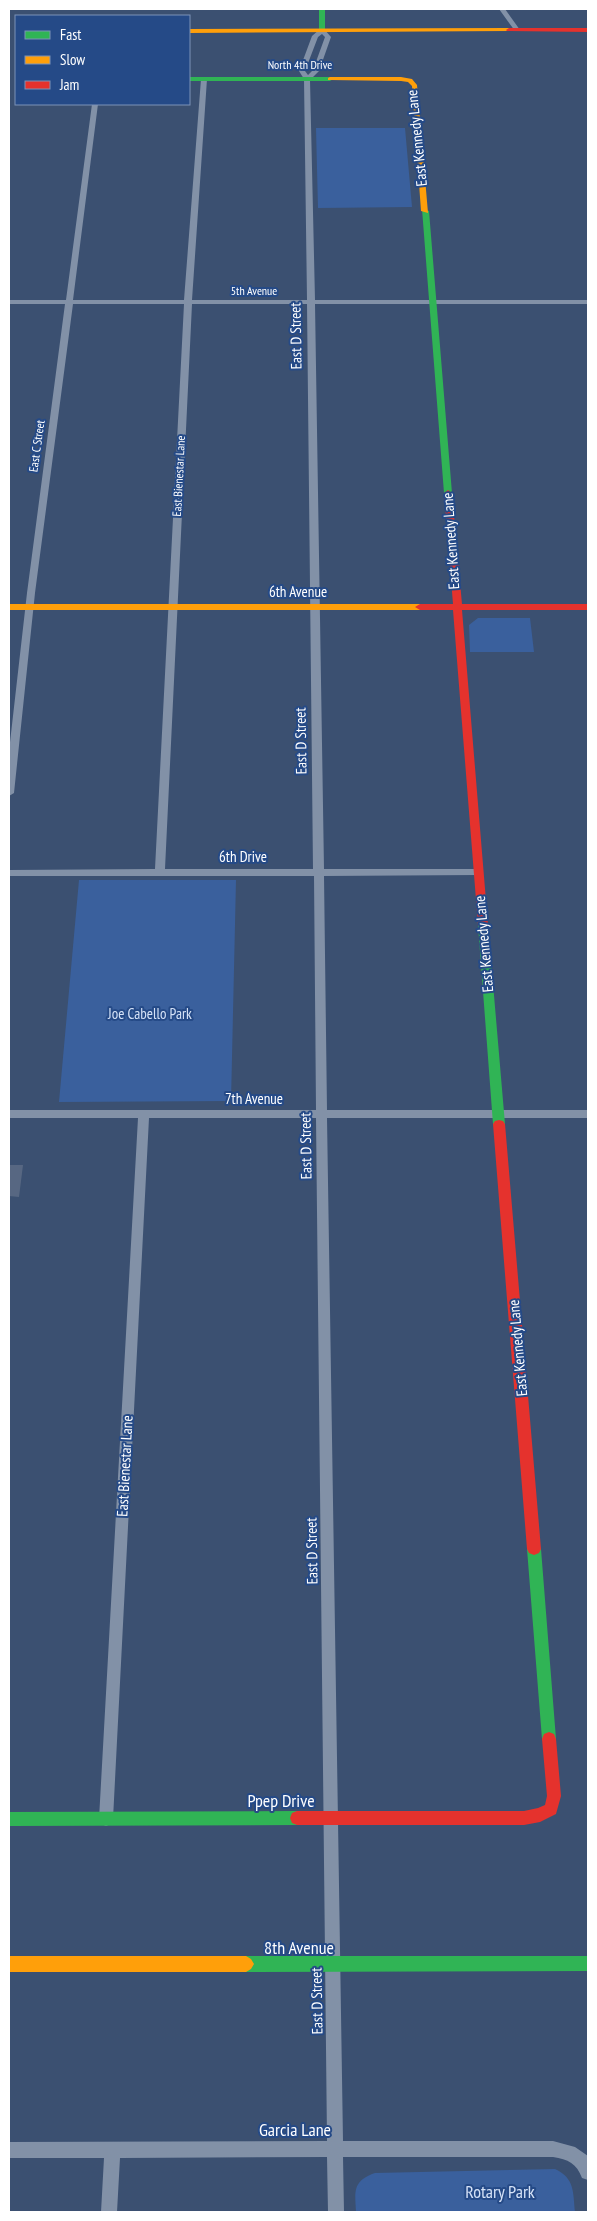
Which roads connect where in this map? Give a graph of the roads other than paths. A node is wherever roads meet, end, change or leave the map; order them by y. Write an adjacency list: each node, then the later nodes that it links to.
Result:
1 (322, 9): 3 (street)
2 (502, 9): 4 (street)
3 (322, 30): 4 (street); 6 (street); 9 (street, East D Street); 9 (street)
4 (516, 30): 5 (street)
5 (588, 30)
6 (190, 31)
7 (190, 79): 8 (street, North 4th Drive)
8 (204, 79): 9 (street, North 4th Drive); 14 (street, East Bienestar Lane)
9 (307, 79): 10 (street, North 4th Drive); 15 (street, East D Street)
10 (410, 80): 16 (street, East Kennedy Lane)
11 (96, 105): 13 (street, East C Street)
12 (9, 302): 13 (street, 5th Avenue)
13 (70, 302): 14 (street, 5th Avenue); 19 (street, East C Street)
14 (188, 302): 15 (street, 5th Avenue); 22 (street, East Bienestar Lane)
15 (310, 302): 16 (street, 5th Avenue); 20 (street, East D Street)
16 (433, 302): 17 (street, 5th Avenue); 23 (street, East Kennedy Lane)
17 (588, 302)
18 (9, 606): 19 (street, 6th Avenue)
19 (30, 606): 22 (street, 6th Avenue); 24 (street, East C Street)
20 (314, 606): 22 (street, 6th Avenue); 23 (street, 6th Avenue); 26 (street, East D Street)
21 (588, 606): 23 (street, 6th Avenue)
22 (173, 607): 25 (street, East Bienestar Lane)
23 (456, 607): 27 (street, East Kennedy Lane)
24 (9, 793)
25 (160, 872): 26 (street, 6th Drive); 28 (street, 6th Drive)
26 (318, 872): 27 (street, 6th Drive); 31 (street, East D Street)
27 (478, 872): 32 (street, East Kennedy Lane)
28 (9, 873)
29 (9, 1114): 30 (street, 7th Avenue)
30 (144, 1114): 31 (street, 7th Avenue); 37 (street, East Bienestar Lane)
31 (321, 1114): 32 (street, 7th Avenue); 35 (street, East D Street)
32 (499, 1114): 33 (street, 7th Avenue); 34 (street, East Kennedy Lane)
33 (588, 1114)
34 (551, 1809): 35 (street, Ppep Drive)
35 (330, 1818): 37 (street, Ppep Drive); 40 (street, East D Street)
36 (9, 1819): 37 (street, Ppep Drive)
37 (106, 1819)
38 (9, 1964): 40 (street, 8th Avenue)
39 (588, 1964): 40 (street, 8th Avenue)
40 (332, 1966): 42 (street, East D Street)
41 (9, 2150): 43 (street, Garcia Lane)
42 (335, 2150): 43 (street, Garcia Lane); 44 (street, Garcia Lane); 46 (street, East D Street)
43 (112, 2151): 45 (street)
44 (588, 2172)
45 (109, 2212)
46 (336, 2212)

